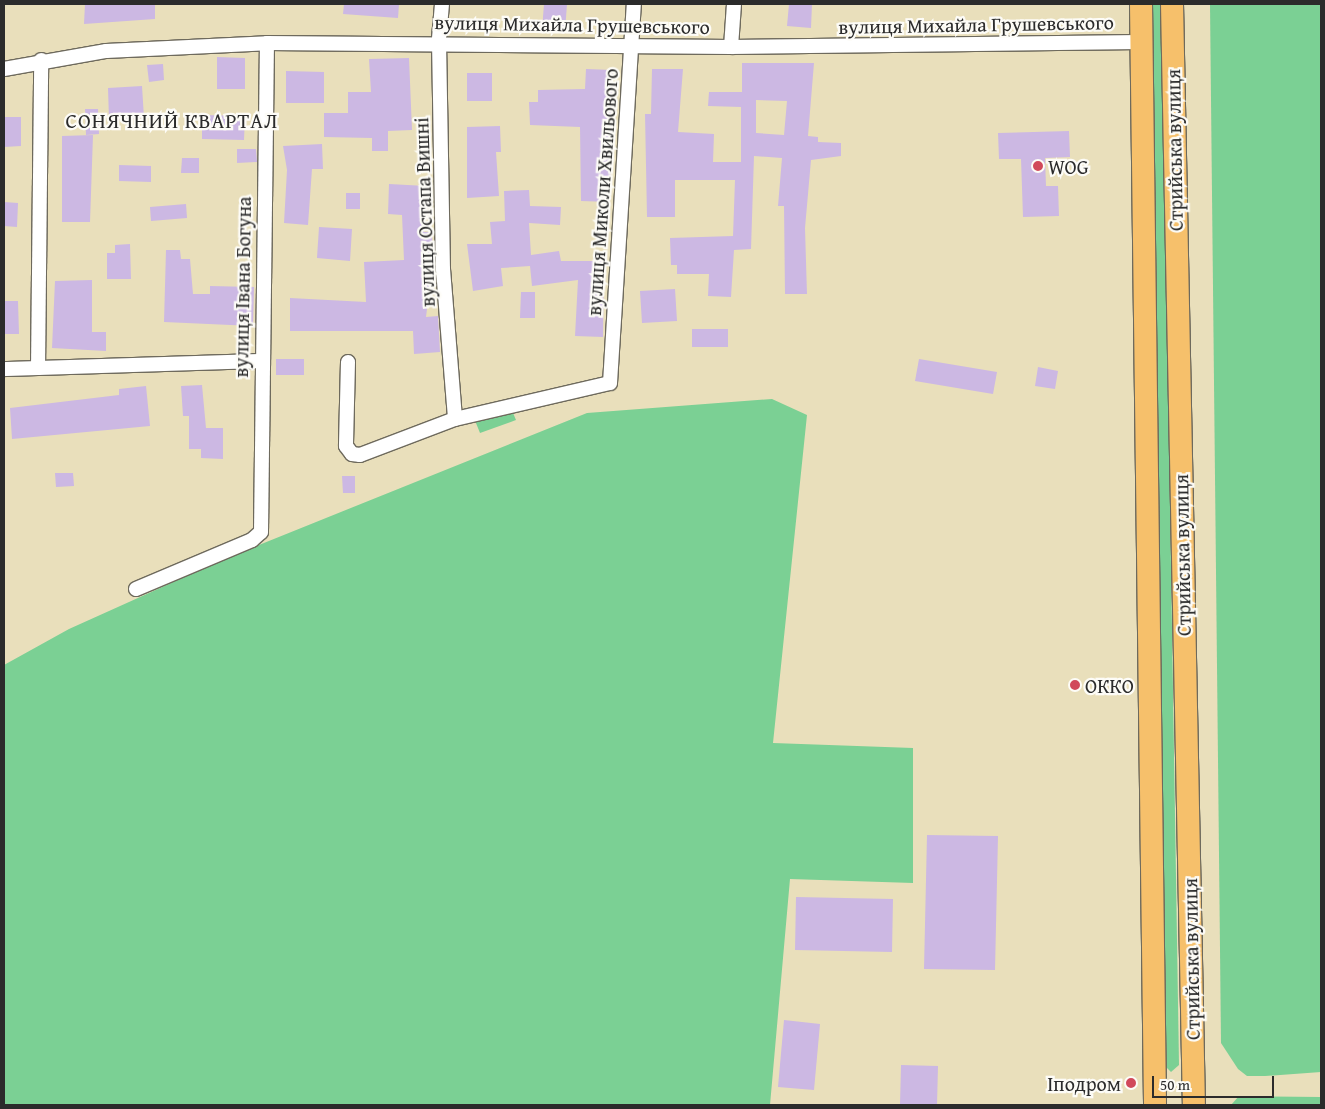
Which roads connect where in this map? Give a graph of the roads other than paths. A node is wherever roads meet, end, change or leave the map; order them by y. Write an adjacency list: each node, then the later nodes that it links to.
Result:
1 (442, 4): 6 (street, вулиця Остапа Вишні)
2 (634, 4): 9 (street, вулиця Миколи Хвильового)
3 (734, 4): 10 (street)
4 (1141, 4): 7 (main road, Стрийська вулиця)
5 (1172, 4): 20 (main road, Стрийська вулиця)
6 (439, 42): 8 (street, вулиця Михайла Грушевського); 9 (street, вулиця Михайла Грушевського); 17 (street, вулиця Остапа Вишні)
7 (1140, 42): 10 (street, вулиця Михайла Грушевського); 19 (main road, Стрийська вулиця)
8 (267, 43): 11 (street, вулиця Михайла Грушевського); 13 (street, вулиця Івана Богуна)
9 (632, 44): 10 (street, вулиця Михайла Грушевського); 17 (street, вулиця Миколи Хвильового)
10 (731, 47)
11 (40, 60): 12 (street, вулиця Михайла Грушевського); 15 (street)
12 (4, 69)
13 (260, 361): 15 (street); 18 (street, вулиця Івана Богуна)
14 (348, 362): 17 (street)
15 (38, 368): 16 (street)
16 (4, 369)
17 (455, 419)
18 (136, 589)
19 (1155, 1105)
20 (1194, 1105)

